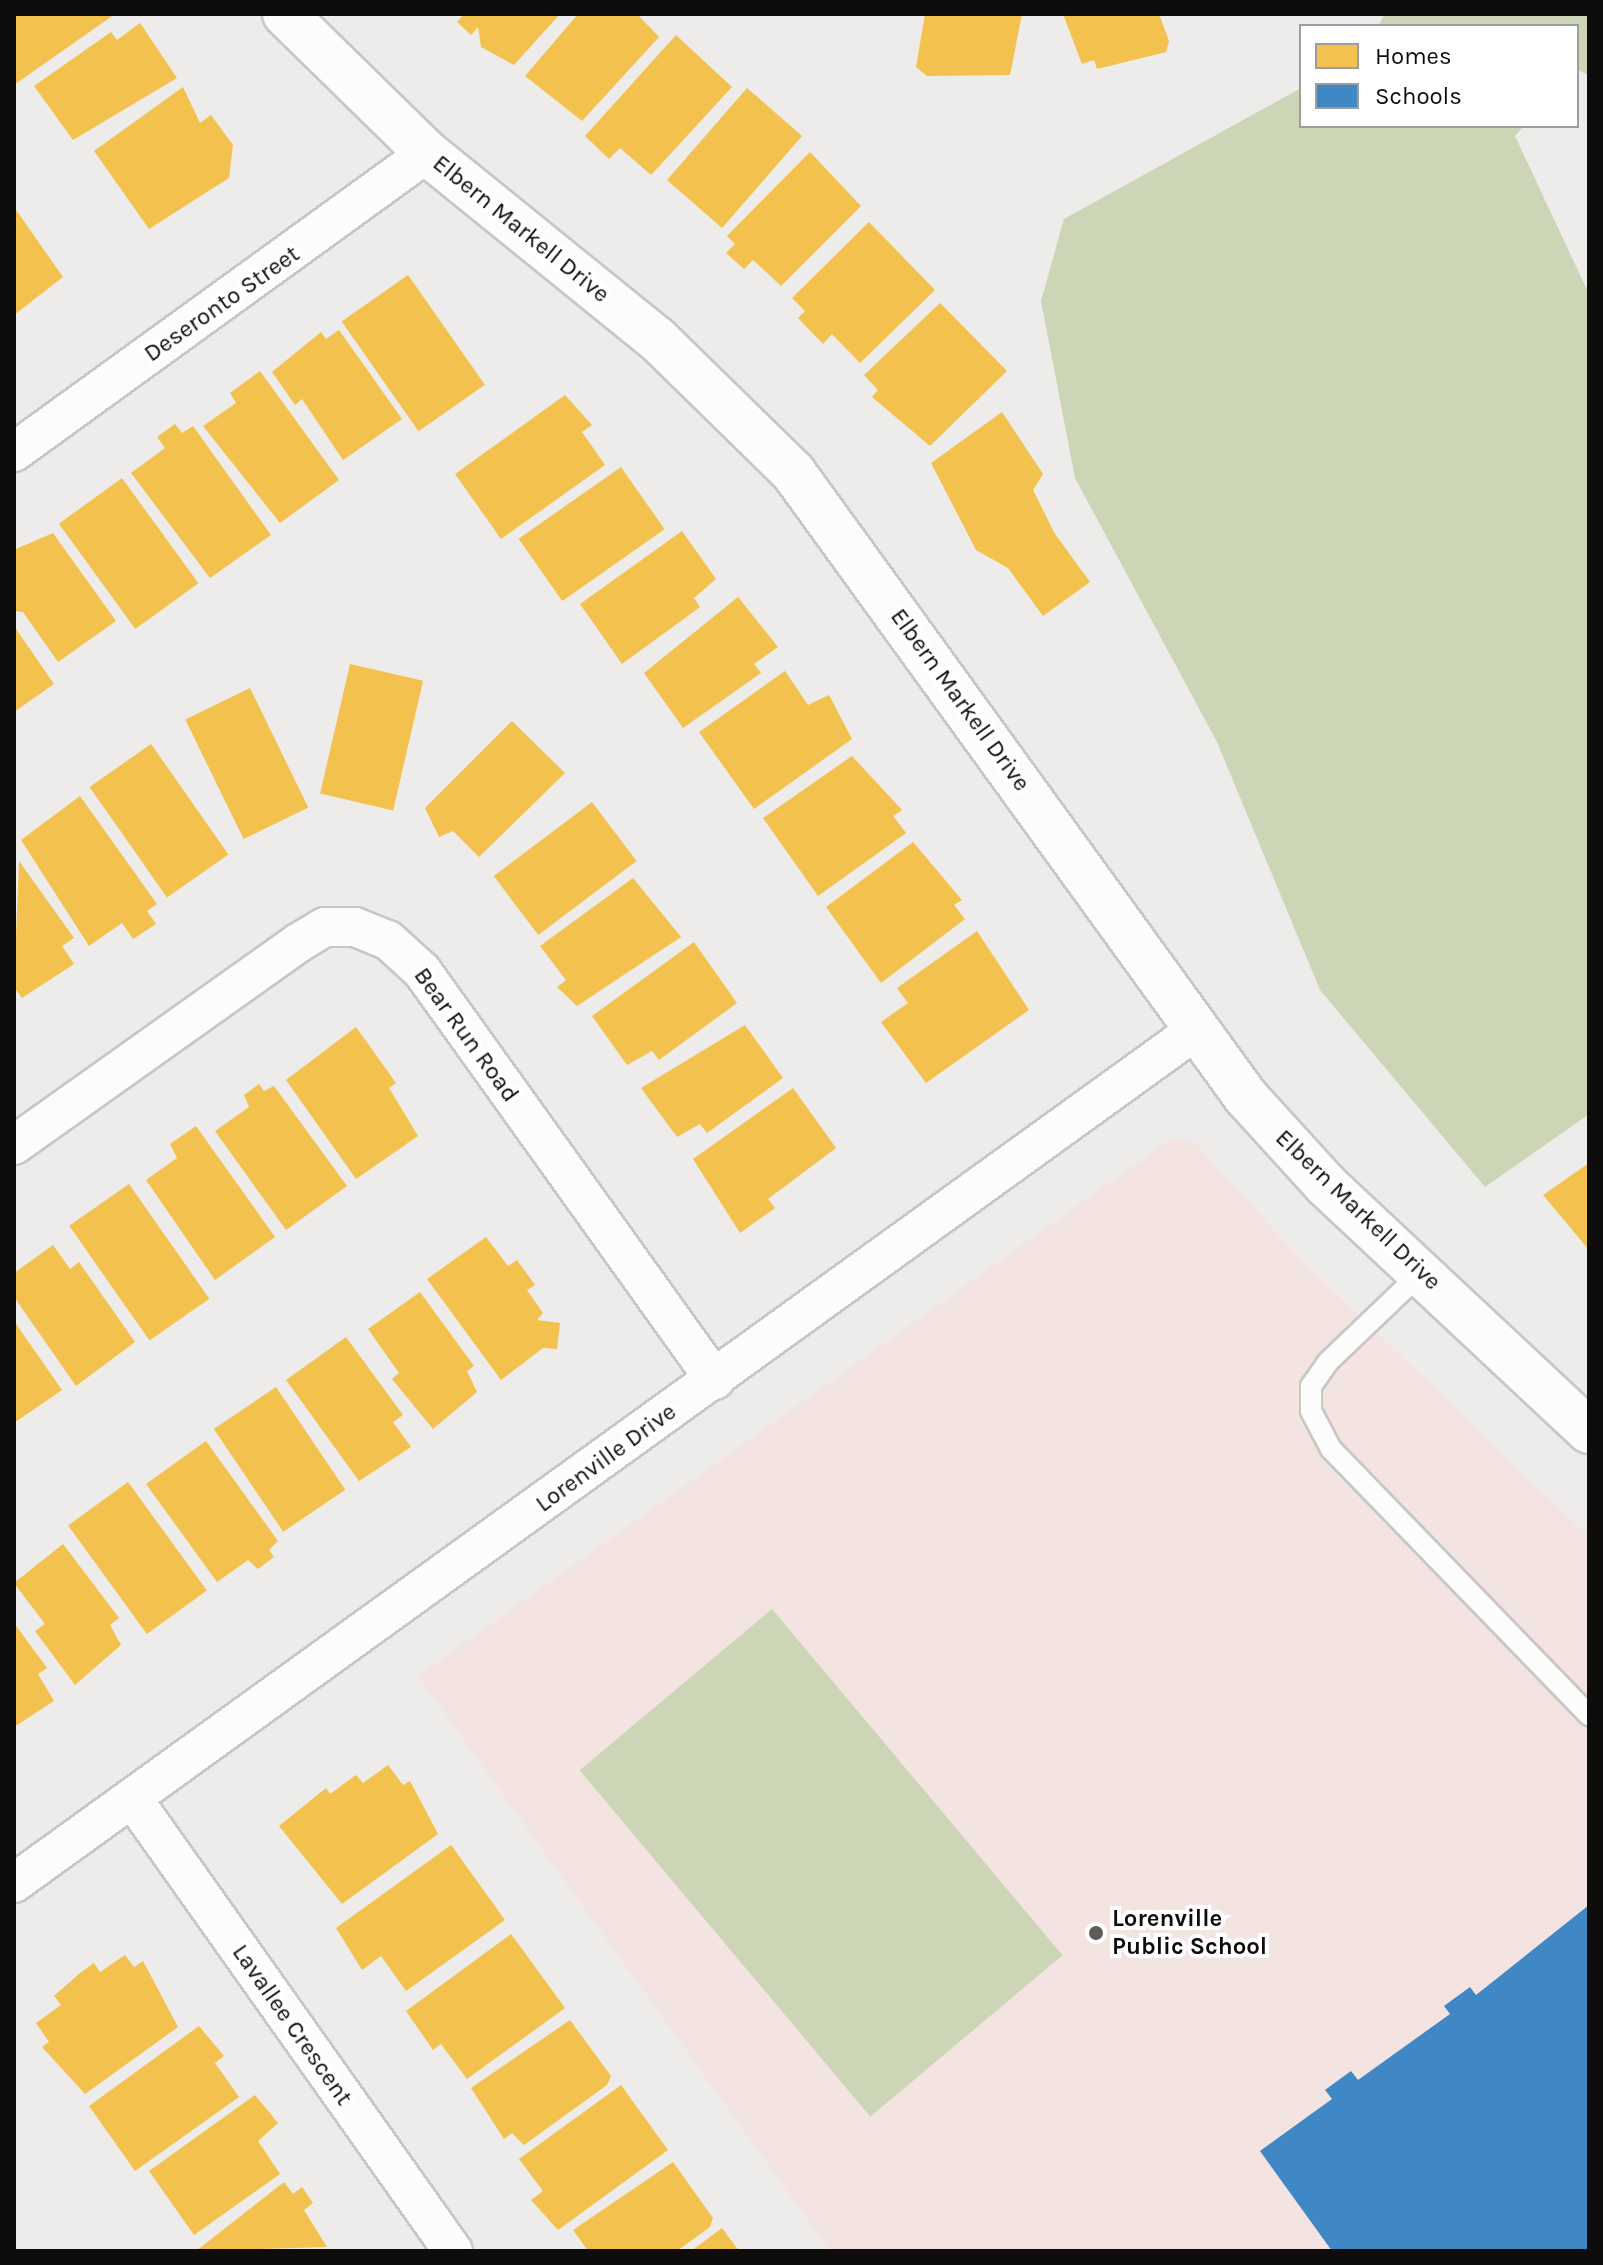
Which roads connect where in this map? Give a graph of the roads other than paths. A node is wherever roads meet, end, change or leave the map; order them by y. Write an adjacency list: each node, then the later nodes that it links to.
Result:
1 (285, 14): 2 (street, Elbern Markell Drive)
2 (427, 153): 3 (street, Deseronto Street); 4 (street, Elbern Markell Drive)
3 (14, 452)
4 (1195, 1031): 6 (street, Elbern Markell Drive); 7 (street, Lorenville Drive)
5 (14, 1145): 7 (street, Bear Run Road)
6 (1421, 1273): 8 (street, Elbern Markell Drive); 9 (lane)
7 (715, 1380): 10 (street, Lorenville Drive)
8 (1589, 1431)
9 (1589, 1715)
10 (132, 1798): 11 (street, Lorenville Drive); 12 (street, Lavallee Crescent)
11 (14, 1883)
12 (453, 2251)

